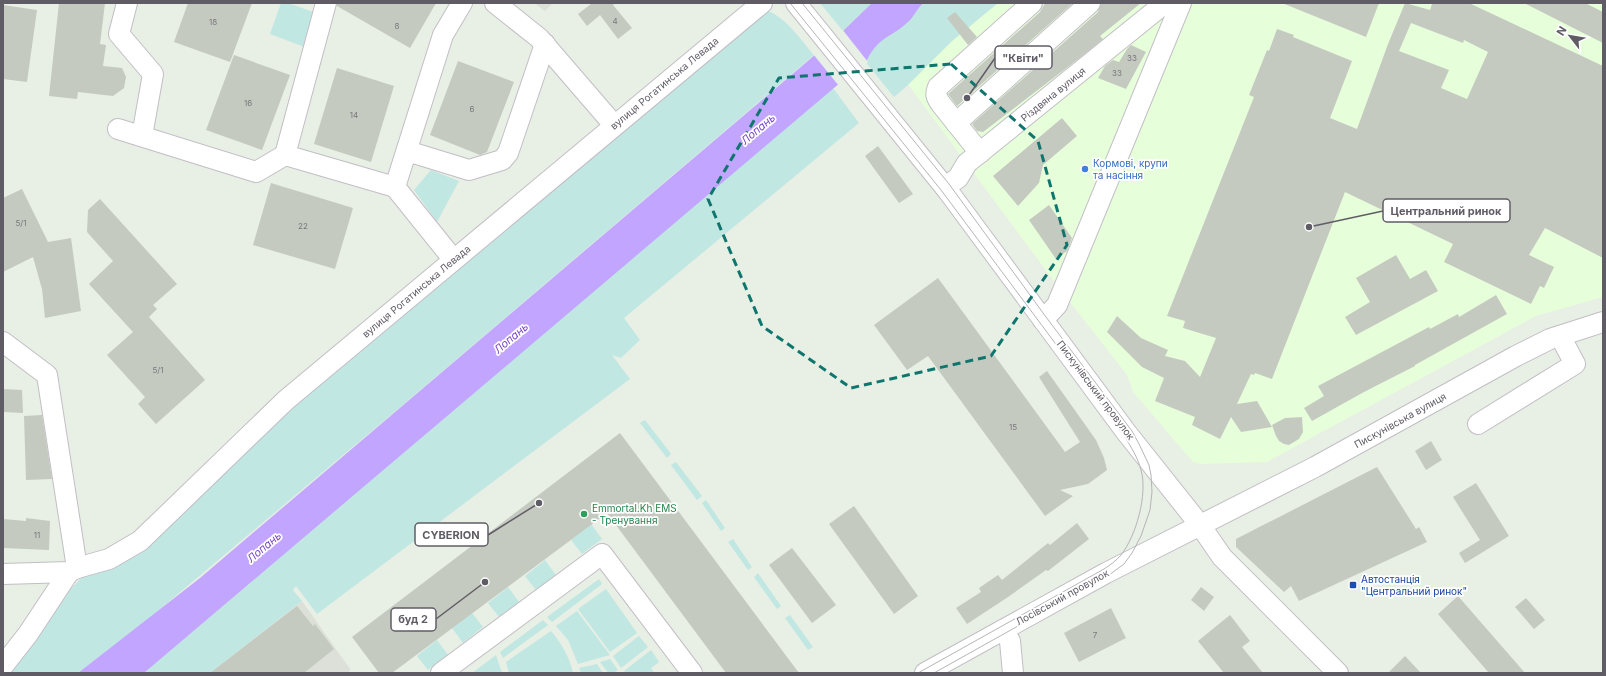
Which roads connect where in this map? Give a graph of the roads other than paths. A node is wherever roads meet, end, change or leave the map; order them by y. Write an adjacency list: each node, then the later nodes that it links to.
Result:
1 (127, 3): 15 (street)
2 (326, 3): 18 (street)
3 (462, 3): 16 (street)
4 (495, 3): 11 (street)
5 (762, 3): 13 (street, вулиця Рогатинська Левада)
6 (1032, 3): 12 (street)
7 (1090, 3): 12 (street)
8 (1164, 3): 17 (street, Різдвяна вулиця)
9 (1181, 3): 22 (street)
10 (801, 9): 20 (street, Пискунівський провулок)
11 (545, 44): 13 (street); 16 (street)
12 (956, 123): 17 (street)
13 (614, 125): 21 (street, вулиця Рогатинська Левада)
14 (118, 129): 15 (street)
15 (142, 136): 18 (street)
16 (407, 150): 19 (street)
17 (980, 153): 20 (street, Різдвяна вулиця)
18 (285, 155): 19 (street)
19 (395, 187): 21 (street)
20 (945, 187): 22 (street, Пискунівський провулок)
21 (453, 259): 28 (street, вулиця Рогатинська Левада)
22 (1043, 320): 27 (street, Пискунівський провулок)
23 (1603, 322): 24 (street, Пискунівська вулиця)
24 (1560, 336): 26 (street); 27 (street, Пискунівська вулиця)
25 (3, 342): 28 (street)
26 (1478, 424)
27 (1200, 525): 30 (street, Лосівський провулок); 36 (street, Пискунівський провулок)
28 (73, 570): 29 (street, вулиця Рогатинська Левада); 31 (street)
29 (3, 574)
30 (1003, 630): 34 (street, Лосівський провулок); 35 (street)
31 (3, 666)
32 (441, 673): 33 (street)
33 (692, 673)
34 (925, 673)
35 (1013, 673)
36 (1338, 673)

